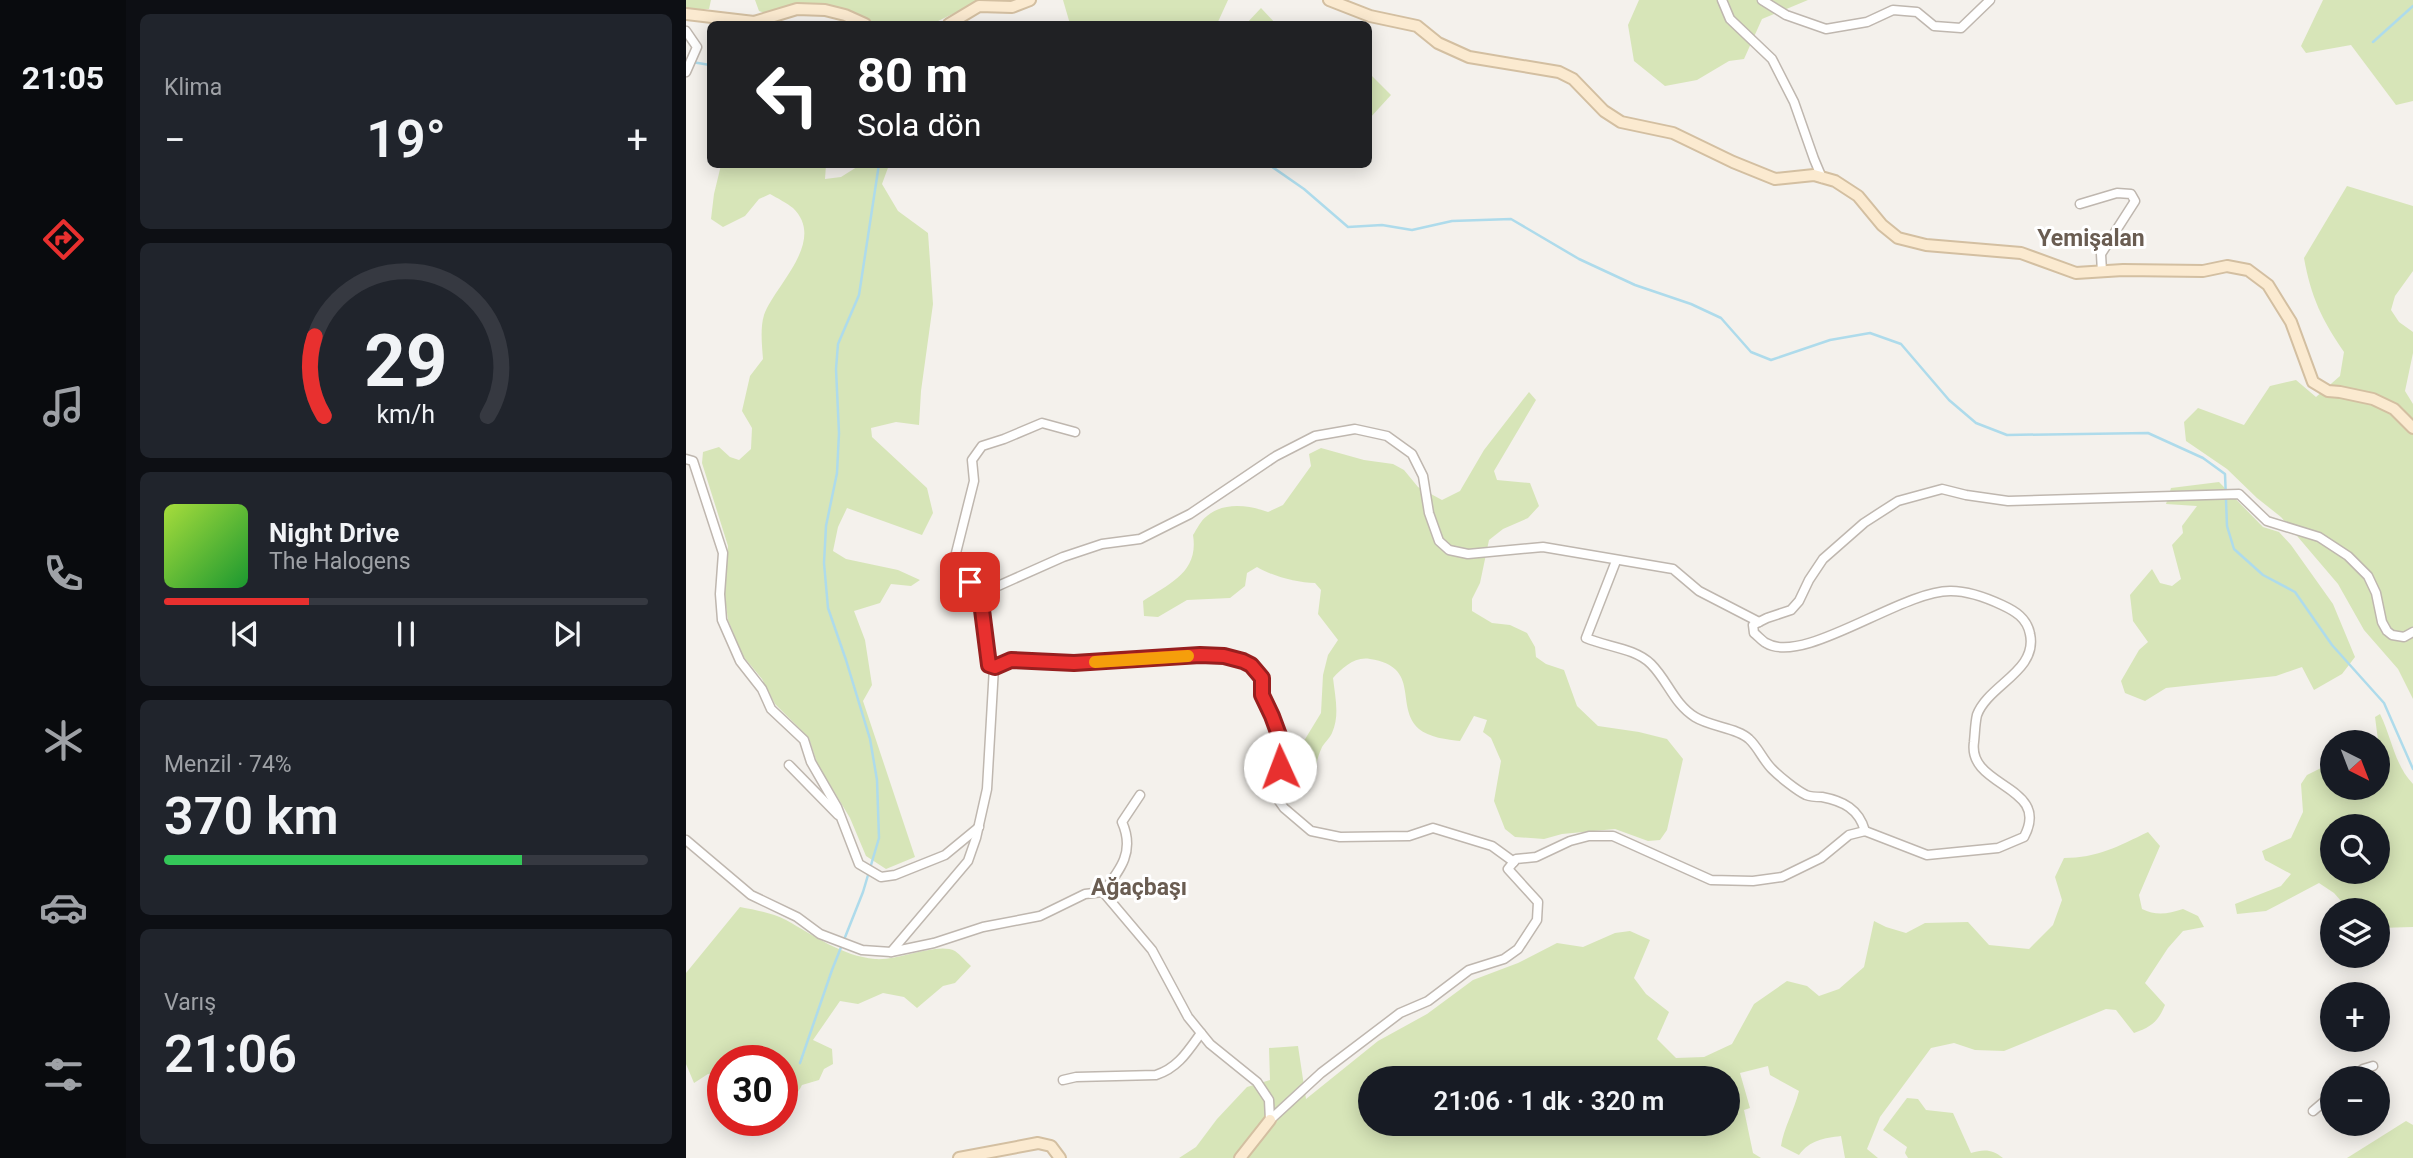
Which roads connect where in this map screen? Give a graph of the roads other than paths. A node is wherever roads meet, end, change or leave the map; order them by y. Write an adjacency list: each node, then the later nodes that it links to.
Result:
1 (1030, 0): 10 (street)
2 (1329, 0): 13 (street)
3 (1722, 0): 13 (street)
4 (1762, 0): 5 (street)
5 (1990, 0)
6 (686, 14): 7 (street)
7 (746, 21)
8 (757, 21): 9 (street)
9 (858, 21)
10 (954, 21)
11 (686, 31): 12 (street)
12 (686, 72)
13 (1822, 178): 15 (street)
14 (2080, 205): 15 (street)
15 (2102, 272): 16 (street)
16 (2413, 428)
17 (1075, 432): 20 (street)
18 (686, 459): 26 (street)
19 (1616, 561): 20 (street); 21 (street); 28 (street)
20 (981, 602): 23 (street)
21 (1759, 622): 22 (street); 28 (street)
22 (2413, 632)
23 (995, 667): 27 (street); 30 (street)
24 (789, 765): 26 (street)
25 (1140, 795): 31 (street)
26 (842, 819): 27 (street)
27 (979, 827): 32 (street)
28 (1865, 831): 30 (street)
29 (686, 840): 32 (street)
30 (1514, 862): 37 (street)
31 (1103, 892): 32 (street); 33 (street)
32 (891, 952)
33 (1201, 1033): 34 (street); 37 (street)
34 (1063, 1080)
35 (2320, 1105): 36 (street)
36 (2313, 1111)
37 (1270, 1120): 40 (street)
38 (959, 1158): 39 (street)
39 (1060, 1158)
40 (1240, 1158)

